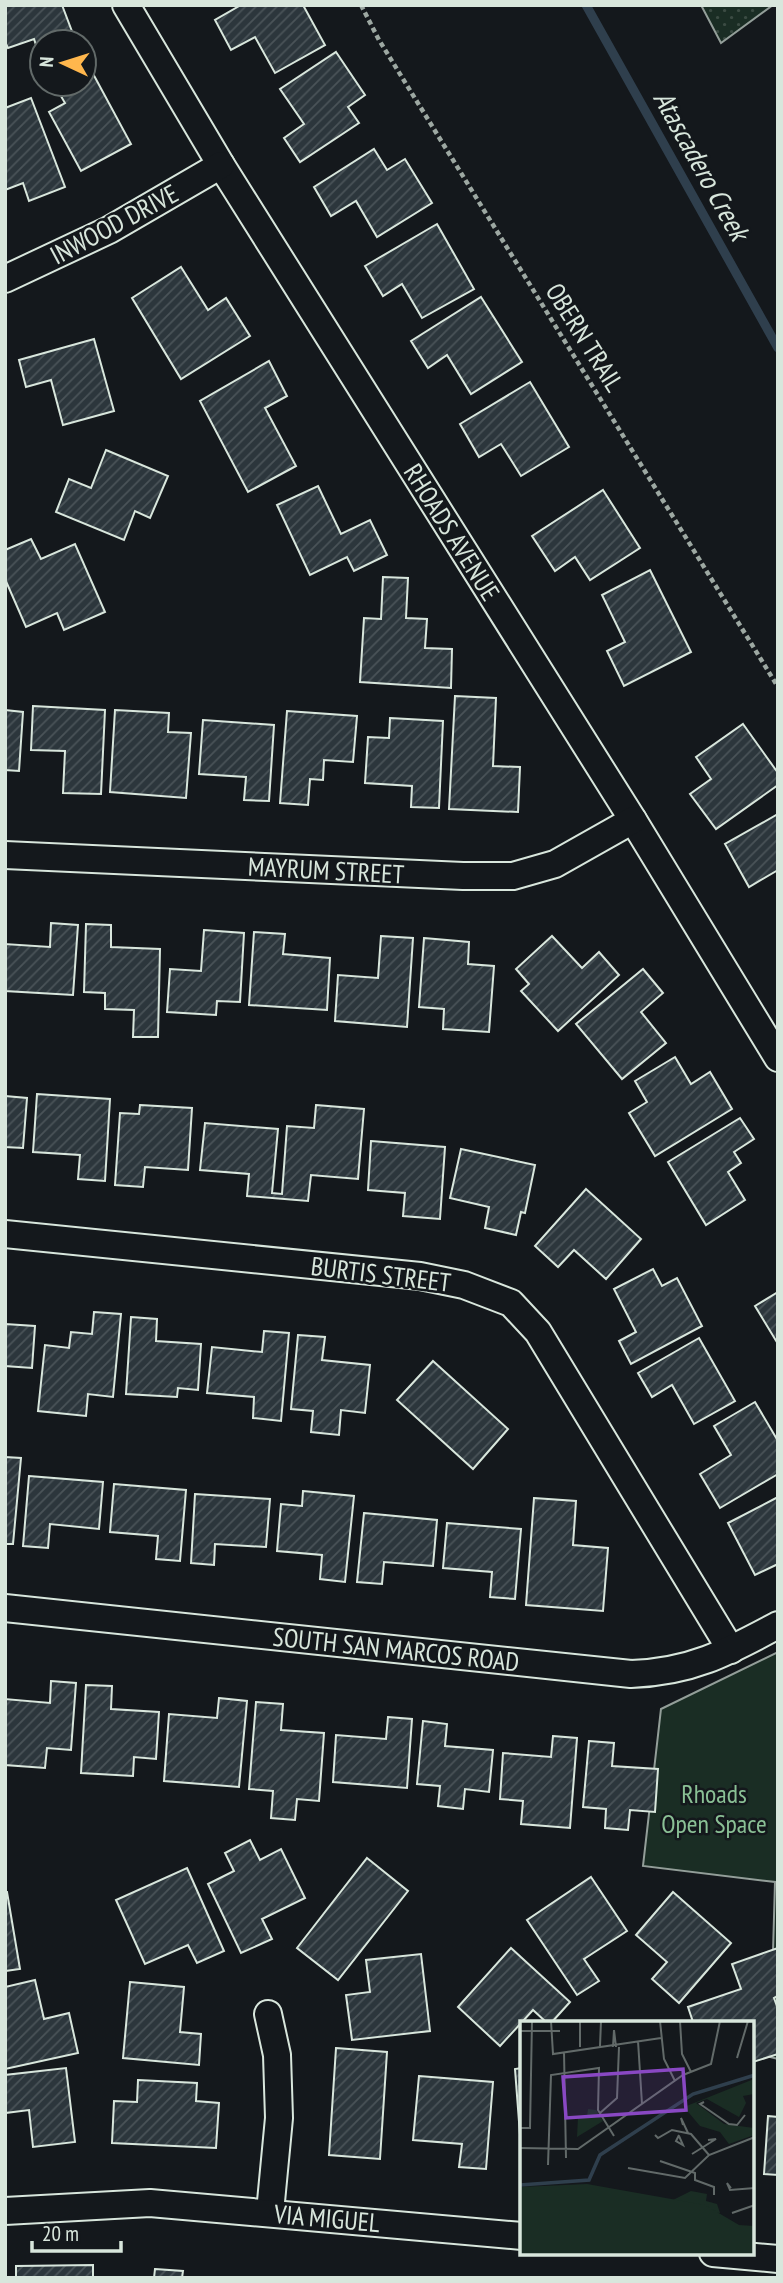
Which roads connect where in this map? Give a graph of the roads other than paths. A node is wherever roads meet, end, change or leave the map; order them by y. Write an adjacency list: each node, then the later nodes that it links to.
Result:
1 (126, 5): 2 (street, RHOADS AVENUE)
2 (221, 165): 3 (street, INWOOD DRIVE); 4 (street, RHOADS AVENUE)
3 (5, 279)
4 (633, 820): 5 (street, MAYRUM STREET); 6 (street, RHOADS AVENUE)
5 (5, 855)
6 (778, 1058)
7 (5, 1234): 10 (street, BURTIS STREET)
8 (5, 1608): 10 (street, SOUTH SAN MARCOS ROAD)
9 (778, 1625): 10 (street, SOUTH SAN MARCOS ROAD)
10 (731, 1650)
11 (268, 2014): 13 (street)
12 (5, 2211): 13 (street, VIA MIGUEL)
13 (270, 2212): 14 (street, VIA MIGUEL)
14 (520, 2235)
15 (735, 2255): 16 (street)
16 (778, 2259)

